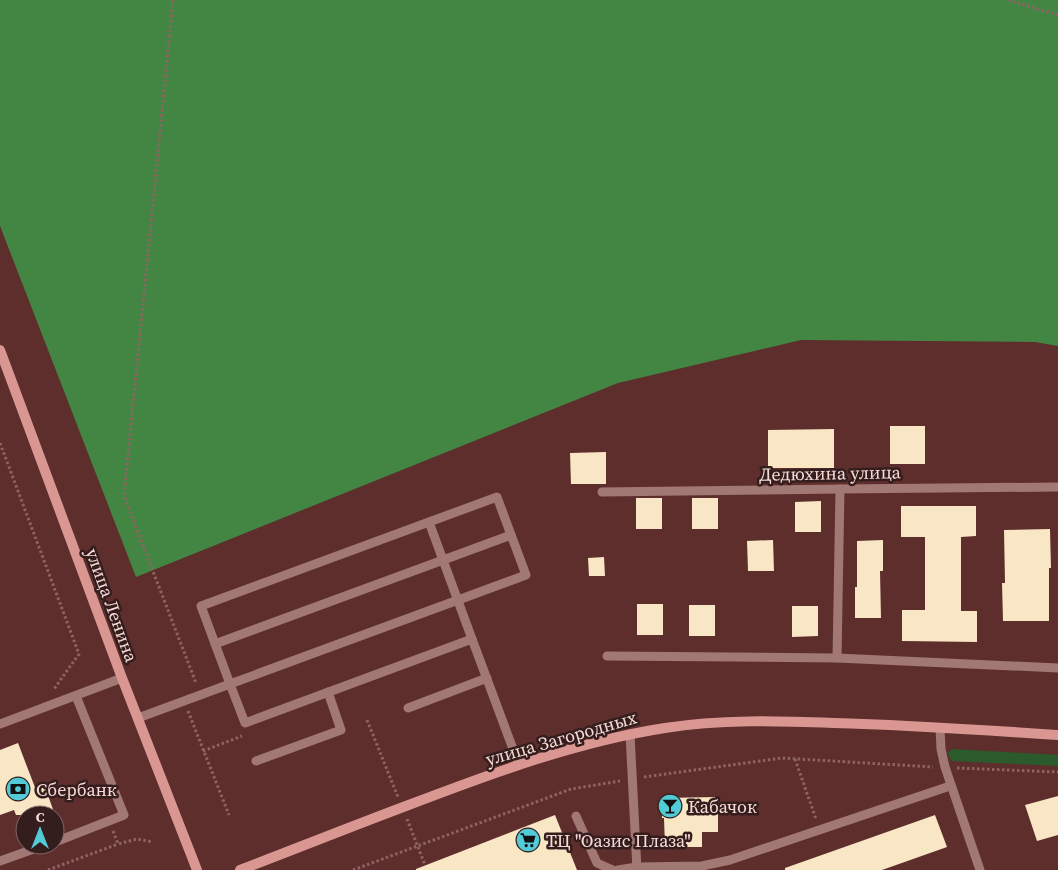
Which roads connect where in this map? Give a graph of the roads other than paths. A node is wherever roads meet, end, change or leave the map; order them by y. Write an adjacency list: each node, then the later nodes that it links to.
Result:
1 (0, 350): 14 (main road, улица Ленина)
2 (1058, 487): 3 (lane, Дедюхина улица)
3 (840, 488): 4 (lane, Дедюхина улица); 12 (lane)
4 (602, 492)
5 (429, 522): 6 (lane); 7 (lane); 10 (lane)
6 (511, 535): 7 (lane); 8 (lane)
7 (443, 560): 8 (lane); 10 (lane)
8 (458, 600): 9 (lane); 16 (lane)
9 (472, 638): 15 (lane); 17 (lane)
10 (215, 644): 16 (lane)
11 (607, 656): 12 (lane)
12 (837, 658): 13 (lane)
13 (1058, 668)
14 (122, 678): 18 (lane); 20 (main road, улица Ленина)
15 (487, 678): 19 (lane); 26 (lane)
16 (230, 684): 17 (lane); 20 (lane)
17 (328, 692): 25 (lane)
18 (76, 696): 21 (lane); 29 (lane)
19 (408, 708)
20 (138, 718): 33 (main road, улица Ленина)
21 (0, 724)
22 (940, 728): 23 (main road, улица Загородных); 24 (main road, улица Загородных); 27 (lane)
23 (630, 734): 26 (main road, улица Загородных); 32 (lane)
24 (1058, 735)
25 (256, 761)
26 (519, 765): 34 (main road, улица Загородных)
27 (950, 786): 32 (lane); 37 (lane)
28 (576, 816): 35 (lane)
29 (65, 838)
30 (17, 855): 31 (lane)
31 (0, 861)
32 (637, 869): 36 (lane)
33 (197, 870)
34 (240, 870)
35 (613, 870)
36 (618, 870)
37 (980, 870)

